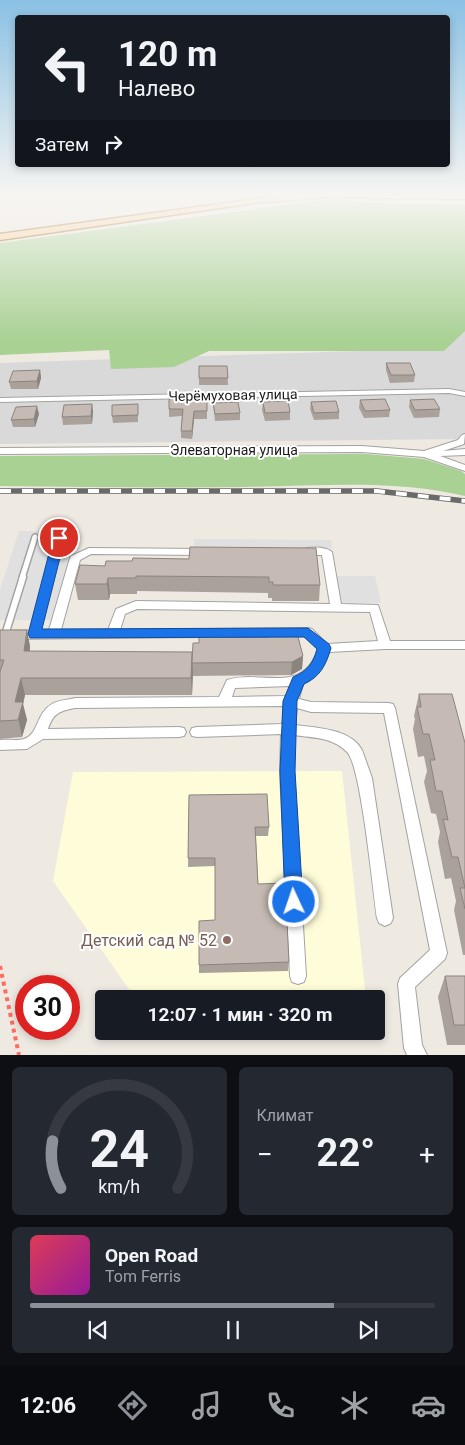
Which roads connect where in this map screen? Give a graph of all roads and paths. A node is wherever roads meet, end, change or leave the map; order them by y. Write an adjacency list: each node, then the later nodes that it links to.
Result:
1 (465, 394): 2 (street, Черёмуховая улица)
2 (0, 400)
3 (465, 437): 6 (street)
4 (0, 451): 6 (street, Элеваторная улица)
5 (465, 452): 6 (street)
6 (425, 454): 7 (street, Элеваторная улица)
7 (465, 468)
8 (35, 537): 16 (lane)
9 (59, 538): 14 (lane)
10 (218, 552): 15 (street)
11 (287, 552): 12 (street)
12 (336, 608): 13 (street); 17 (street)
13 (113, 633): 15 (street); 19 (street)
14 (34, 634): 15 (street); 16 (street)
15 (54, 634)
16 (2, 635)
17 (385, 645): 18 (street); 19 (street)
18 (465, 645)
19 (324, 648): 20 (street)
20 (298, 681): 21 (street); 22 (street)
21 (290, 701): 22 (street); 23 (street); 32 (street)
22 (223, 702): 26 (street)
23 (287, 729): 25 (street); 28 (street); 30 (street)
24 (179, 732): 26 (street)
25 (197, 732)
26 (40, 734): 27 (street)
27 (0, 745)
28 (385, 918)
29 (0, 966): 31 (path)
30 (298, 976)
31 (19, 1055)
32 (418, 1055)

